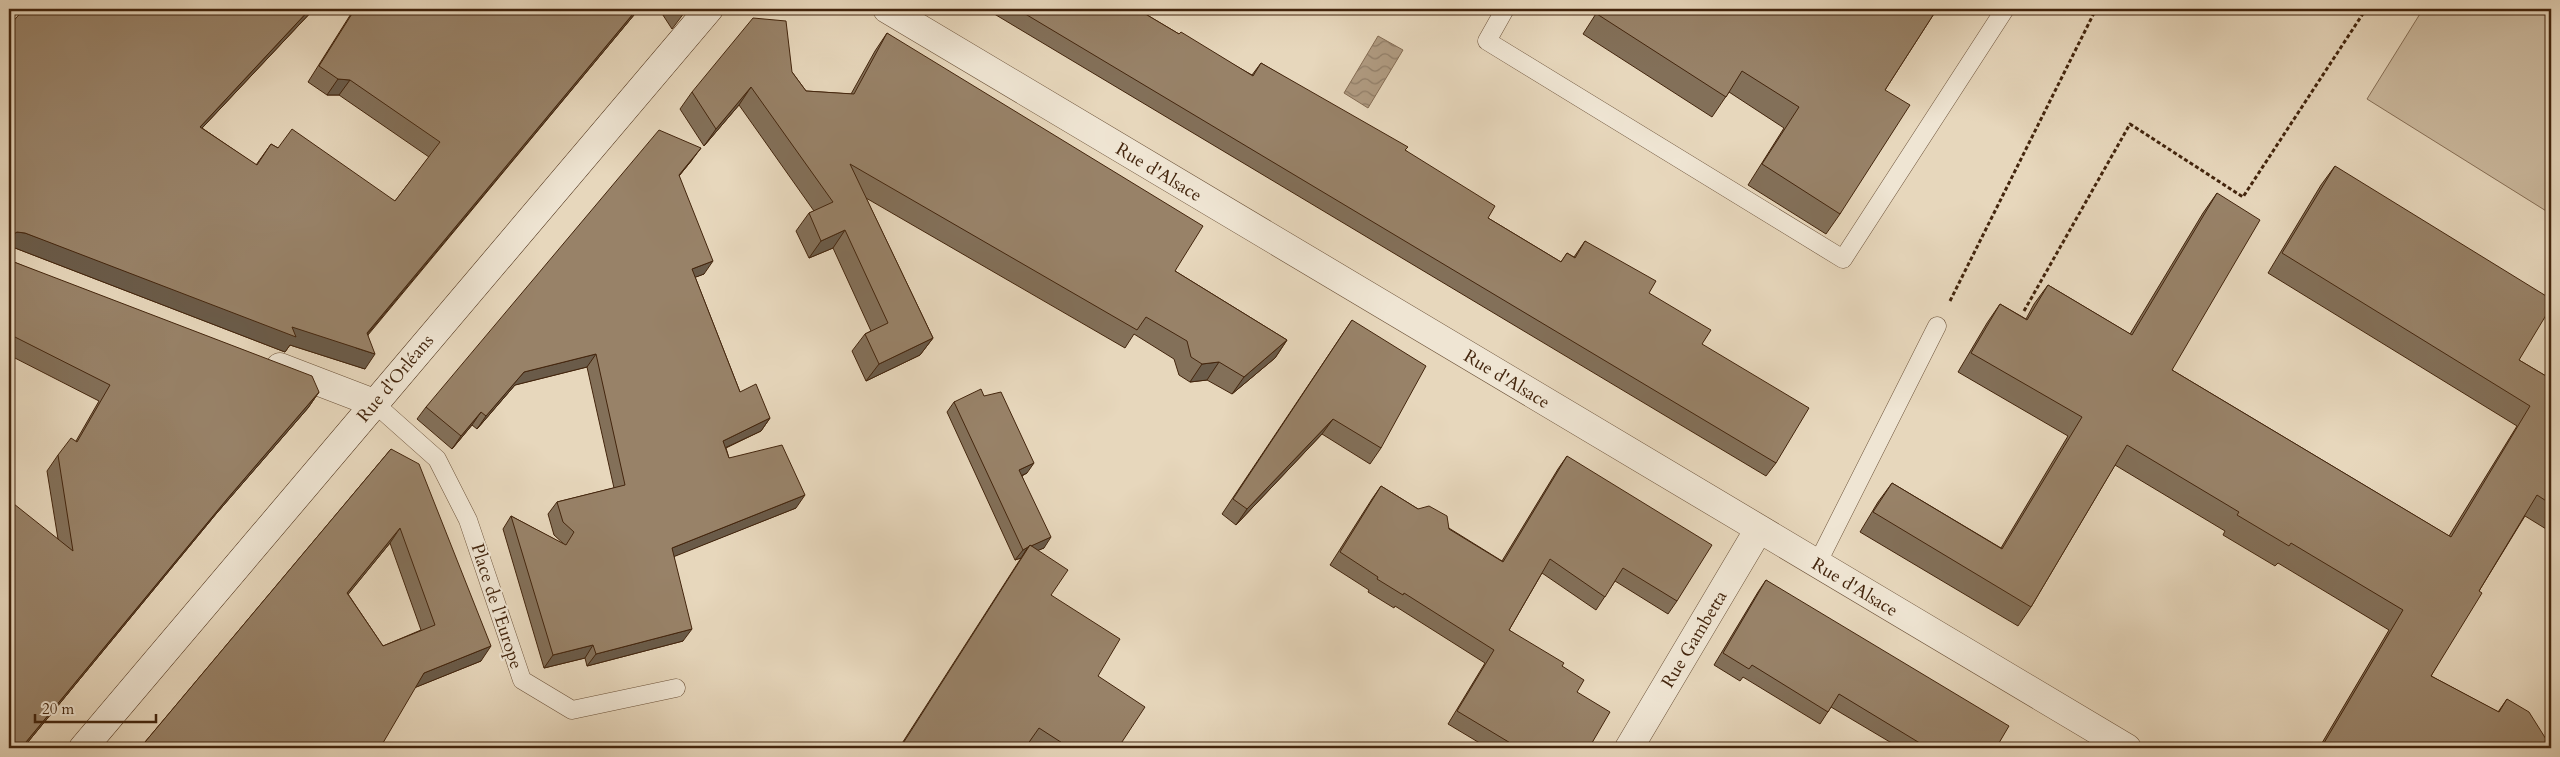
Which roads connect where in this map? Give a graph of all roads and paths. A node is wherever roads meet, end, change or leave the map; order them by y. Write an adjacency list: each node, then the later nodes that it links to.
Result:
1 (710, 9): 10 (street, Rue d'Orléans)
2 (888, 9): 11 (street, Rue d'Alsace)
3 (1504, 9): 4 (lane)
4 (2005, 9)
5 (2096, 9): 8 (path)
6 (2366, 9): 7 (path)
7 (2024, 311)
8 (1937, 326): 12 (lane)
9 (255, 357): 10 (street)
10 (374, 403): 13 (lane, Place de l'Europe); 14 (street, Rue d'Orléans)
11 (1758, 529): 12 (street, Rue d'Alsace); 15 (street, Rue Gambetta)
12 (1817, 564): 16 (street, Rue d'Alsace)
13 (676, 688)
14 (83, 748)
15 (1629, 748)
16 (2127, 748)

